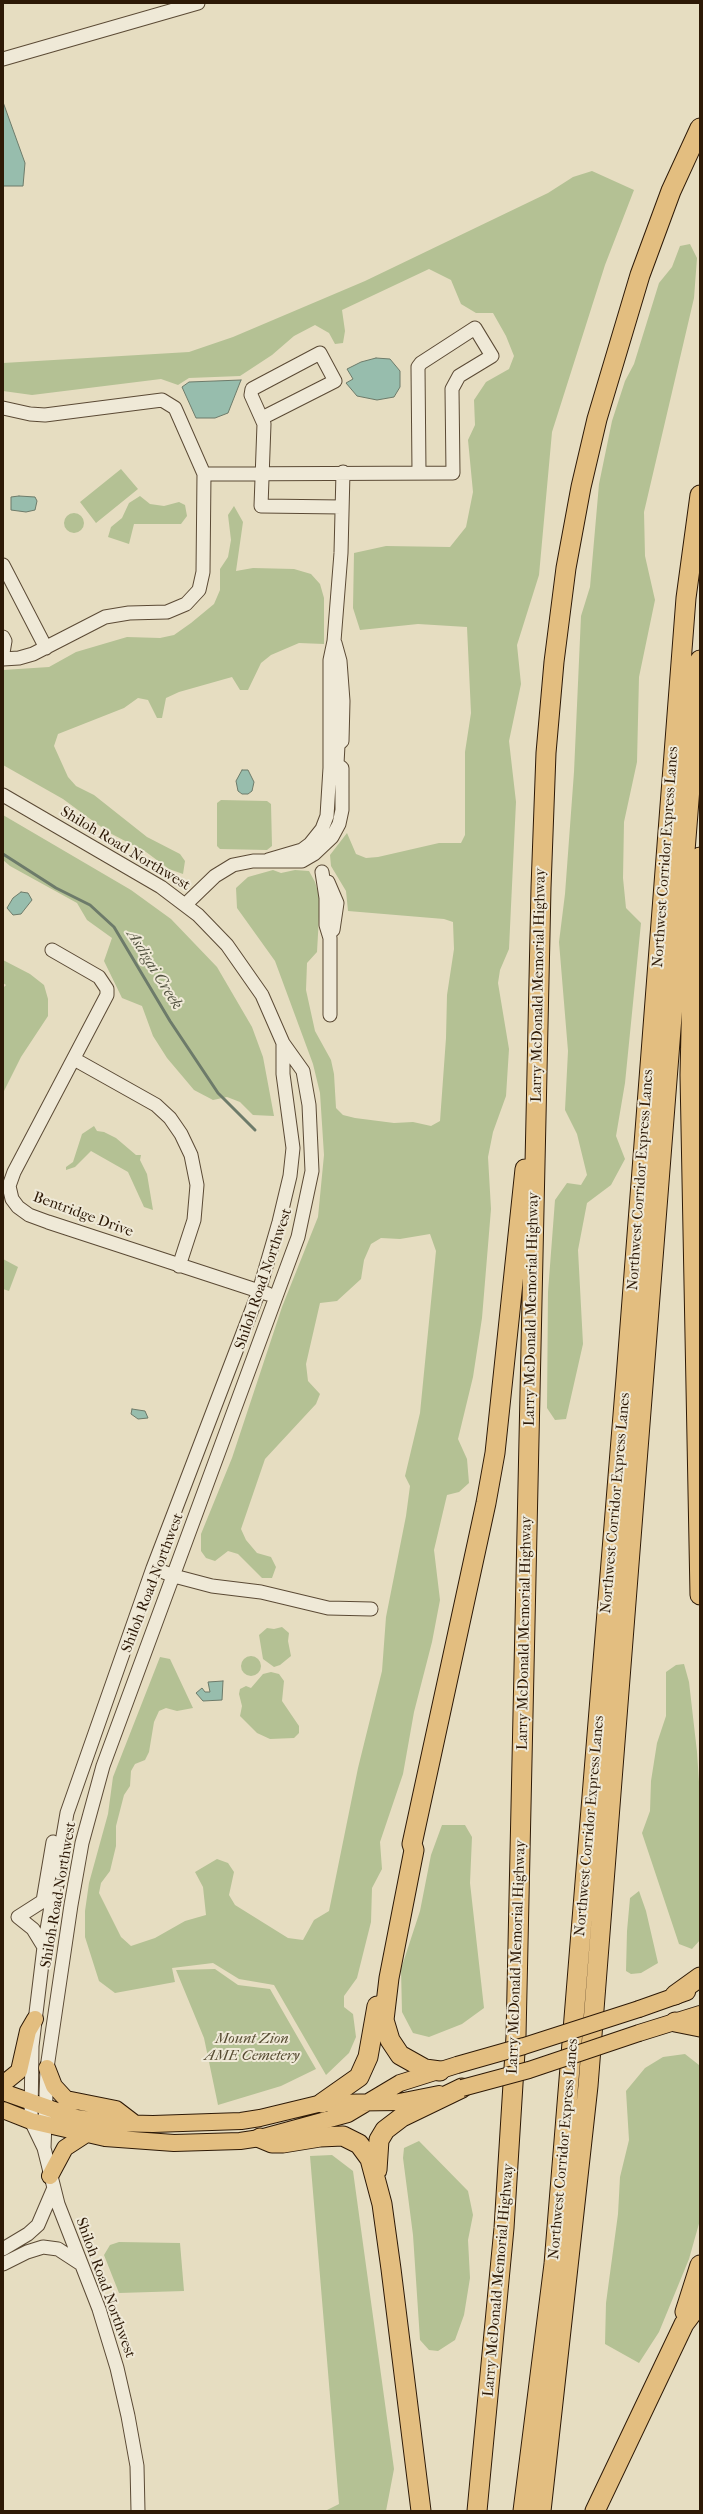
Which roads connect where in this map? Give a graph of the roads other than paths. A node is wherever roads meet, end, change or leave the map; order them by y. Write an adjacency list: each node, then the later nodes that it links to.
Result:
1 (198, 3): 2 (street)
2 (3, 59)
3 (700, 128): 28 (highway, Larry McDonald Memorial Highway)
4 (3, 408): 9 (street)
5 (262, 418): 5 (street); 6 (street)
6 (261, 472): 7 (street); 9 (street); 11 (street)
7 (343, 472): 8 (street); 11 (street)
8 (419, 472): 8 (street)
9 (204, 474): 15 (street)
10 (700, 495): 70 (highway, Northwest Corridor Express Lanes)
11 (342, 507): 14 (street)
12 (3, 565): 15 (street)
13 (3, 637): 16 (street)
14 (334, 641): 21 (street); 21 (street)
15 (46, 648): 17 (street)
16 (3, 653)
17 (3, 659)
18 (700, 663): 71 (highway)
19 (3, 795): 22 (street, Shiloh Road Northwest)
20 (700, 857): 34 (highway)
21 (268, 860): 22 (street)
22 (186, 905): 26 (street, Shiloh Road Northwest)
23 (330, 938): 25 (street)
24 (52, 950): 27 (street, Bentridge Drive)
25 (330, 1015)
26 (283, 1043): 30 (street, Shiloh Road Northwest); 31 (street, Shiloh Road Northwest)
27 (74, 1059): 29 (street); 29 (street, Bentridge Drive)
28 (536, 1112): 37 (highway); 69 (highway, Larry McDonald Memorial Highway)
29 (180, 1266): 30 (street, Bentridge Drive)
30 (259, 1291): 31 (street, Bentridge Drive); 32 (street, Shiloh Road Northwest)
31 (277, 1297): 33 (street, Shiloh Road Northwest)
32 (153, 1568): 33 (street); 36 (street, Shiloh Road Northwest)
33 (174, 1576): 35 (street); 46 (street, Shiloh Road Northwest)
34 (700, 1595)
35 (371, 1609)
36 (64, 1828): 38 (street, Shiloh Road Northwest); 38 (street)
37 (412, 1844): 47 (highway); 53 (highway)
38 (44, 1947): 43 (street, Shiloh Road Northwest)
39 (700, 1977): 41 (highway)
40 (700, 1988): 41 (main road)
41 (675, 1995): 47 (main road, bridge)
42 (700, 2014): 44 (main road)
43 (35, 2020): 48 (main road); 52 (street, Shiloh Road Northwest)
44 (675, 2022): 45 (highway); 49 (main road, bridge)
45 (700, 2027)
46 (47, 2068): 55 (street, Shiloh Road Northwest); 56 (main road)
47 (449, 2068): 51 (main road)
48 (3, 2084)
49 (462, 2088): 51 (main road); 59 (highway)
50 (3, 2092): 52 (main road)
51 (369, 2101): 53 (main road); 58 (main road)
52 (31, 2103): 55 (main road)
53 (322, 2103): 56 (main road)
54 (3, 2110): 55 (main road)
55 (41, 2117): 56 (main road); 57 (main road); 60 (street, Shiloh Road Northwest)
56 (133, 2122)
57 (88, 2133): 58 (main road); 60 (main road)
58 (260, 2138): 59 (highway)
59 (377, 2182): 68 (highway)
60 (52, 2183): 61 (street); 63 (street, Shiloh Road Northwest)
61 (3, 2249)
62 (3, 2264): 63 (street)
63 (81, 2264): 67 (street, Shiloh Road Northwest)
64 (700, 2265): 66 (highway)
65 (700, 2298): 66 (highway)
66 (684, 2324): 72 (highway)
67 (138, 2511)
68 (421, 2511)
69 (477, 2511)
70 (523, 2511)
71 (541, 2511)
72 (596, 2511)

